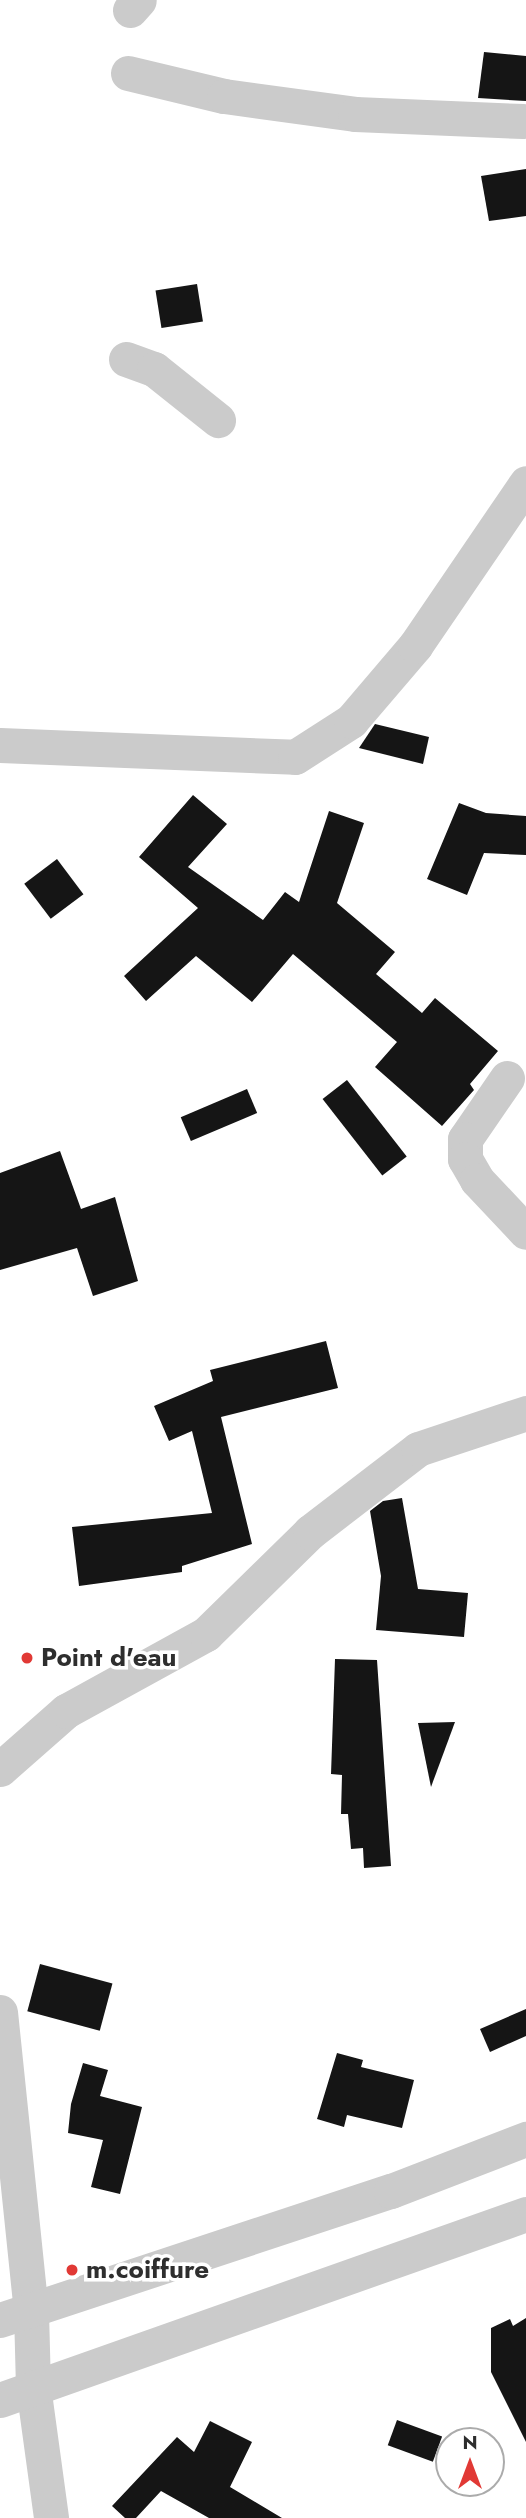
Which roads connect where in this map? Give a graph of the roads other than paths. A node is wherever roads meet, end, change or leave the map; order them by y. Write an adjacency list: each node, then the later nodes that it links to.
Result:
1 (128, 74): 2 (street)
2 (523, 121)
3 (126, 359): 4 (street)
4 (218, 420)
5 (526, 483): 6 (street)
6 (0, 745)
7 (507, 1078): 8 (street)
8 (526, 1231)
9 (526, 1413): 10 (street)
10 (0, 1769)
11 (0, 2012): 14 (street)
12 (526, 2139): 14 (street)
13 (526, 2214): 15 (street)
14 (16, 2316): 15 (street)
15 (33, 2386): 16 (street); 17 (street)
16 (0, 2400)
17 (51, 2518)

